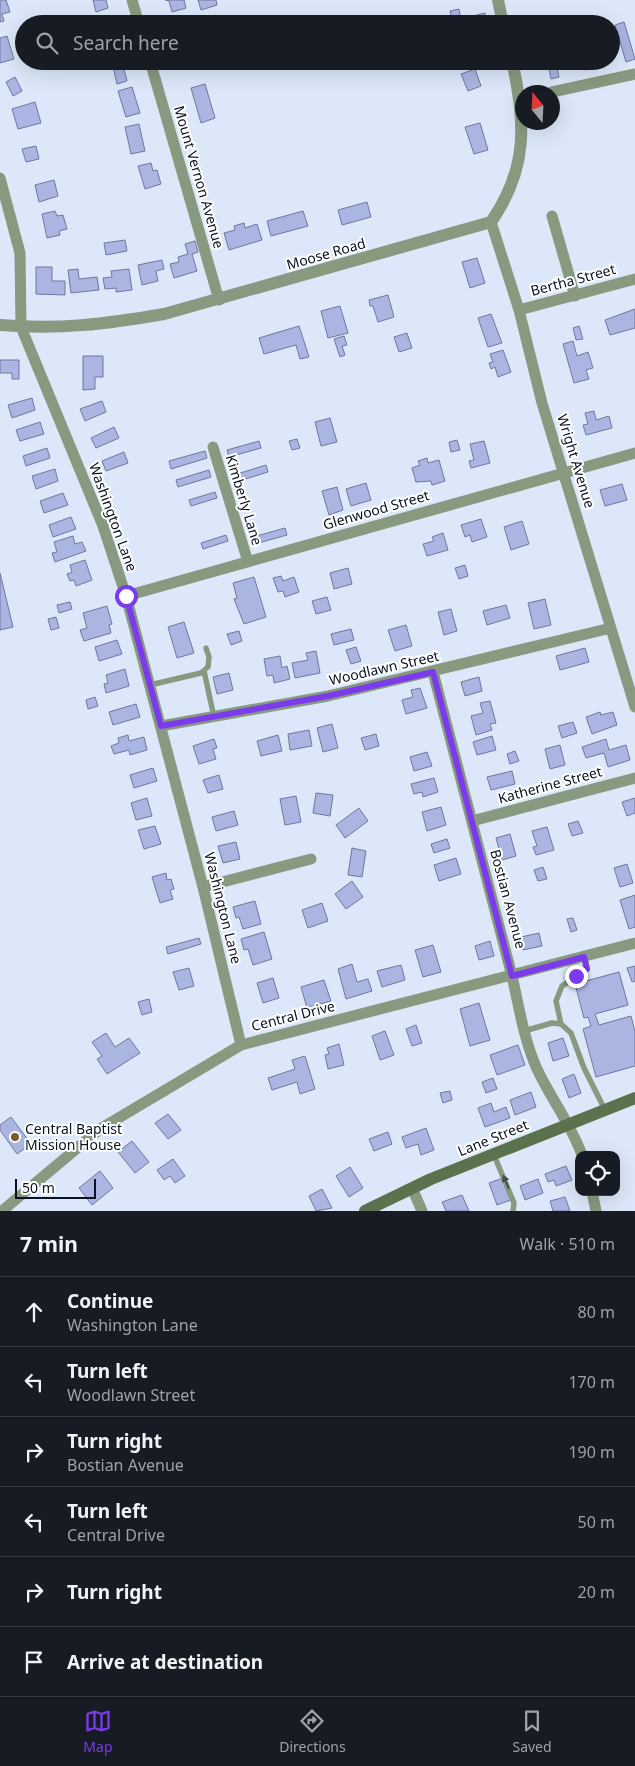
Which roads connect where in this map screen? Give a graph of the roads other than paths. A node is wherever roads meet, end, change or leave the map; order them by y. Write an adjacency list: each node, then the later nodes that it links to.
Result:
1 (132, 0): 3 (street)
2 (498, 0): 4 (street)
3 (136, 15)
4 (501, 15)
5 (153, 70): 16 (street, Mount Vernon Avenue)
6 (514, 70): 8 (street)
7 (635, 74): 9 (street)
8 (518, 85)
9 (560, 90)
10 (522, 130): 13 (street)
11 (0, 178): 19 (street, Washington Lane)
12 (552, 216): 15 (street)
13 (491, 222): 16 (street, Moose Road); 17 (street, Wright Avenue)
14 (635, 279): 15 (street, Bertha Street)
15 (575, 296): 17 (street, Bertha Street)
16 (219, 300): 19 (street, Moose Road)
17 (519, 310): 22 (street, Wright Avenue)
18 (0, 325): 19 (street, Moose Road)
19 (21, 327): 24 (street, Washington Lane)
20 (213, 447): 23 (street, Kimberly Lane)
21 (635, 453): 22 (street, Glenwood Street)
22 (564, 473): 23 (street, Glenwood Street); 25 (street, Wright Avenue)
23 (248, 562): 24 (street, Glenwood Street)
24 (126, 596): 29 (street, Washington Lane)
25 (610, 628): 28 (street, Woodlawn Street); 30 (street, Wright Avenue)
26 (206, 648): 27 (lane)
27 (204, 671): 29 (lane); 31 (lane)
28 (433, 672): 31 (street, Woodlawn Street); 34 (street, Bostian Avenue)
29 (150, 685): 32 (street, Washington Lane)
30 (634, 702)
31 (214, 717): 32 (street, Woodlawn Street)
32 (161, 726): 36 (street, Washington Lane)
33 (635, 778): 34 (street, Katherine Street)
34 (472, 820): 39 (street, Bostian Avenue)
35 (311, 859): 36 (street)
36 (203, 887): 42 (street, Washington Lane)
37 (635, 943): 38 (street, Central Drive)
38 (584, 957): 39 (street, Central Drive); 40 (lane)
39 (512, 976): 41 (street, Bostian Avenue); 42 (street, Central Drive)
40 (561, 1024): 41 (lane); 44 (lane)
41 (524, 1031): 45 (street, Bostian Avenue)
42 (242, 1045): 50 (street, Central Drive)
43 (635, 1098): 44 (main road, Lane Street)
44 (605, 1110): 45 (main road, Lane Street)
45 (569, 1124): 46 (street, Bostian Avenue); 47 (main road, Lane Street)
46 (580, 1151)
47 (494, 1154): 48 (main road, Lane Street); 53 (lane, one-way to 47)
48 (412, 1188): 51 (main road, Lane Street); 52 (street)
49 (593, 1196): 54 (street)
50 (2, 1211)
51 (365, 1211)
52 (422, 1211)
53 (513, 1211)
54 (596, 1211)

